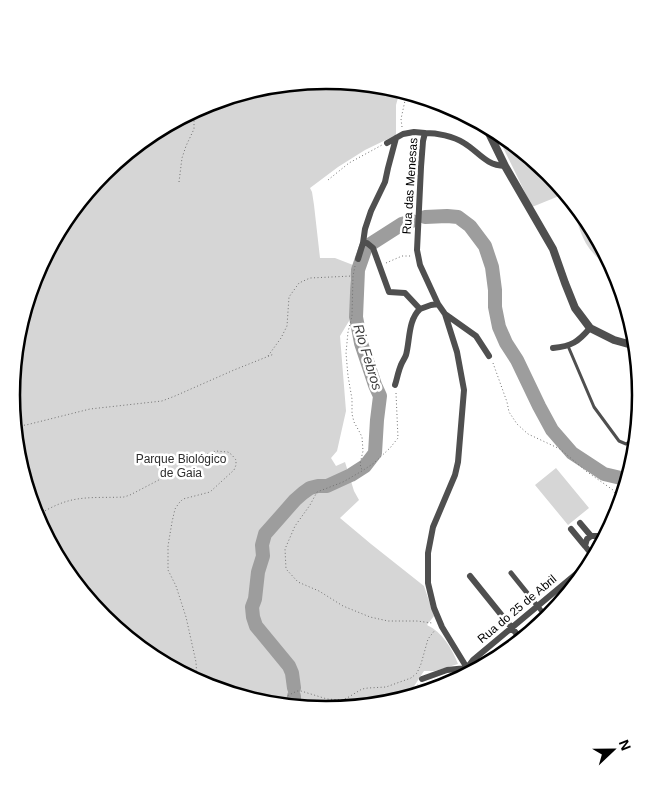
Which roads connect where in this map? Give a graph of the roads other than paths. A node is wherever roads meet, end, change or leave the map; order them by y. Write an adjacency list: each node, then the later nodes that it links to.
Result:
1 (425, 133): 3 (street); 5 (street, Rua das Menesas); 8 (street, Rua das Menesas)
2 (491, 136): 5 (street)
3 (396, 138): 4 (street); 6 (street)
4 (387, 143)
5 (505, 166): 11 (street)
6 (365, 243): 7 (street); 9 (street)
7 (358, 259)
8 (438, 304): 9 (street); 10 (street, Rua das Menesas)
9 (420, 309): 16 (street)
10 (445, 314): 15 (street); 34 (street)
11 (590, 328): 12 (street); 13 (street)
12 (628, 344)
13 (568, 346): 14 (street); 17 (lane)
14 (553, 348)
15 (489, 356)
16 (395, 385)
17 (629, 442)
18 (580, 522): 20 (street)
19 (571, 529): 22 (street)
20 (591, 536): 21 (street); 22 (street)
21 (598, 536)
22 (586, 546): 23 (street)
23 (590, 551)
24 (511, 573): 29 (street)
25 (470, 576): 31 (street)
26 (574, 576): 27 (street, Rua do 25 de Abril)
27 (562, 586): 28 (street); 29 (street, Rua do 25 de Abril)
28 (564, 589)
29 (537, 606): 30 (street); 31 (street, Rua do 25 de Abril)
30 (542, 612)
31 (512, 628): 32 (street); 33 (street, Rua do 25 de Abril)
32 (517, 635)
33 (470, 666)
34 (467, 667)
35 (463, 669): 36 (street)
36 (422, 679)

